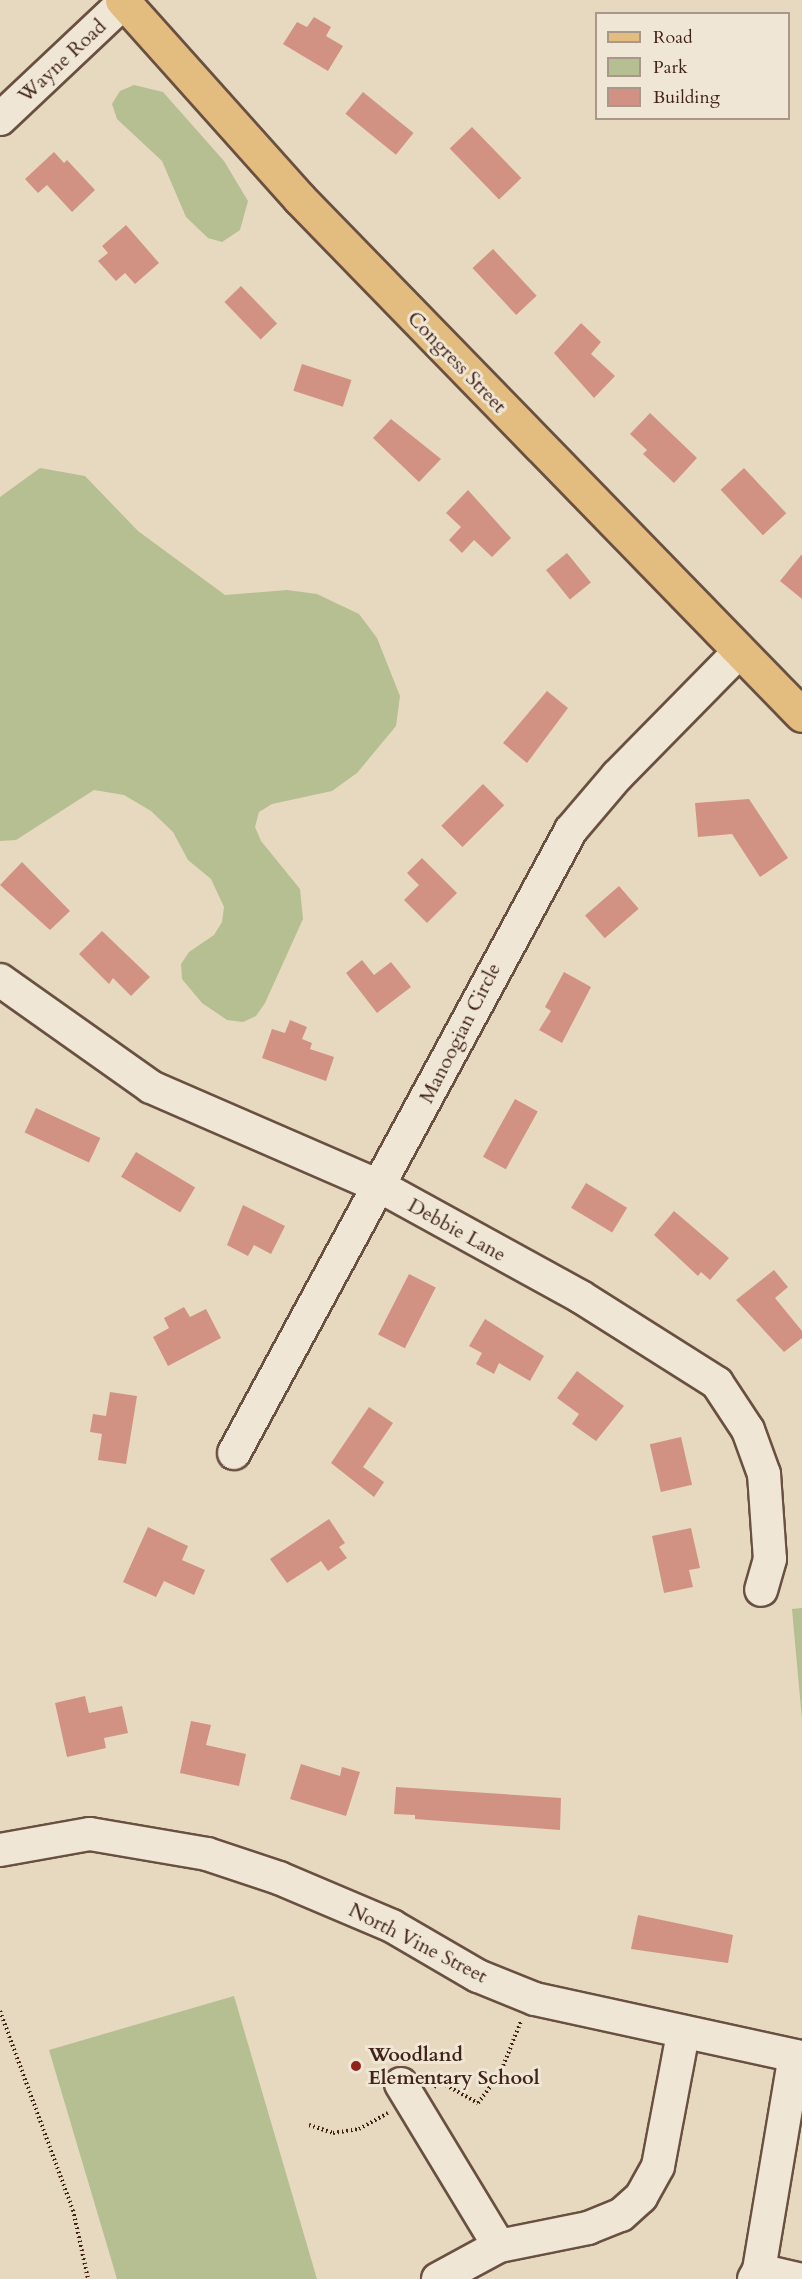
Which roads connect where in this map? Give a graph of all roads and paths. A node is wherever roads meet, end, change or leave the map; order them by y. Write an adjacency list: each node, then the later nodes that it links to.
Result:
1 (123, 1): 2 (street, Wayne Road); 3 (main road, Congress Street)
2 (0, 119)
3 (740, 651): 4 (main road, Congress Street); 6 (street, Manoogian Circle)
4 (802, 715)
5 (0, 981): 6 (street, Debbie Lane)
6 (381, 1187): 7 (street, Manoogian Circle); 8 (street, Debbie Lane)
7 (234, 1453)
8 (761, 1590)
9 (0, 1850): 12 (street, North Vine Street)
10 (0, 2011): 18 (path)
11 (524, 2014): 14 (path)
12 (683, 2034): 13 (street, North Vine Street); 16 (street)
13 (799, 2056): 17 (street)
14 (406, 2091): 15 (path); 16 (street)
15 (309, 2126)
16 (499, 2246): 19 (street)
17 (757, 2274): 20 (street)
18 (88, 2279)
19 (438, 2279)
20 (798, 2279)

